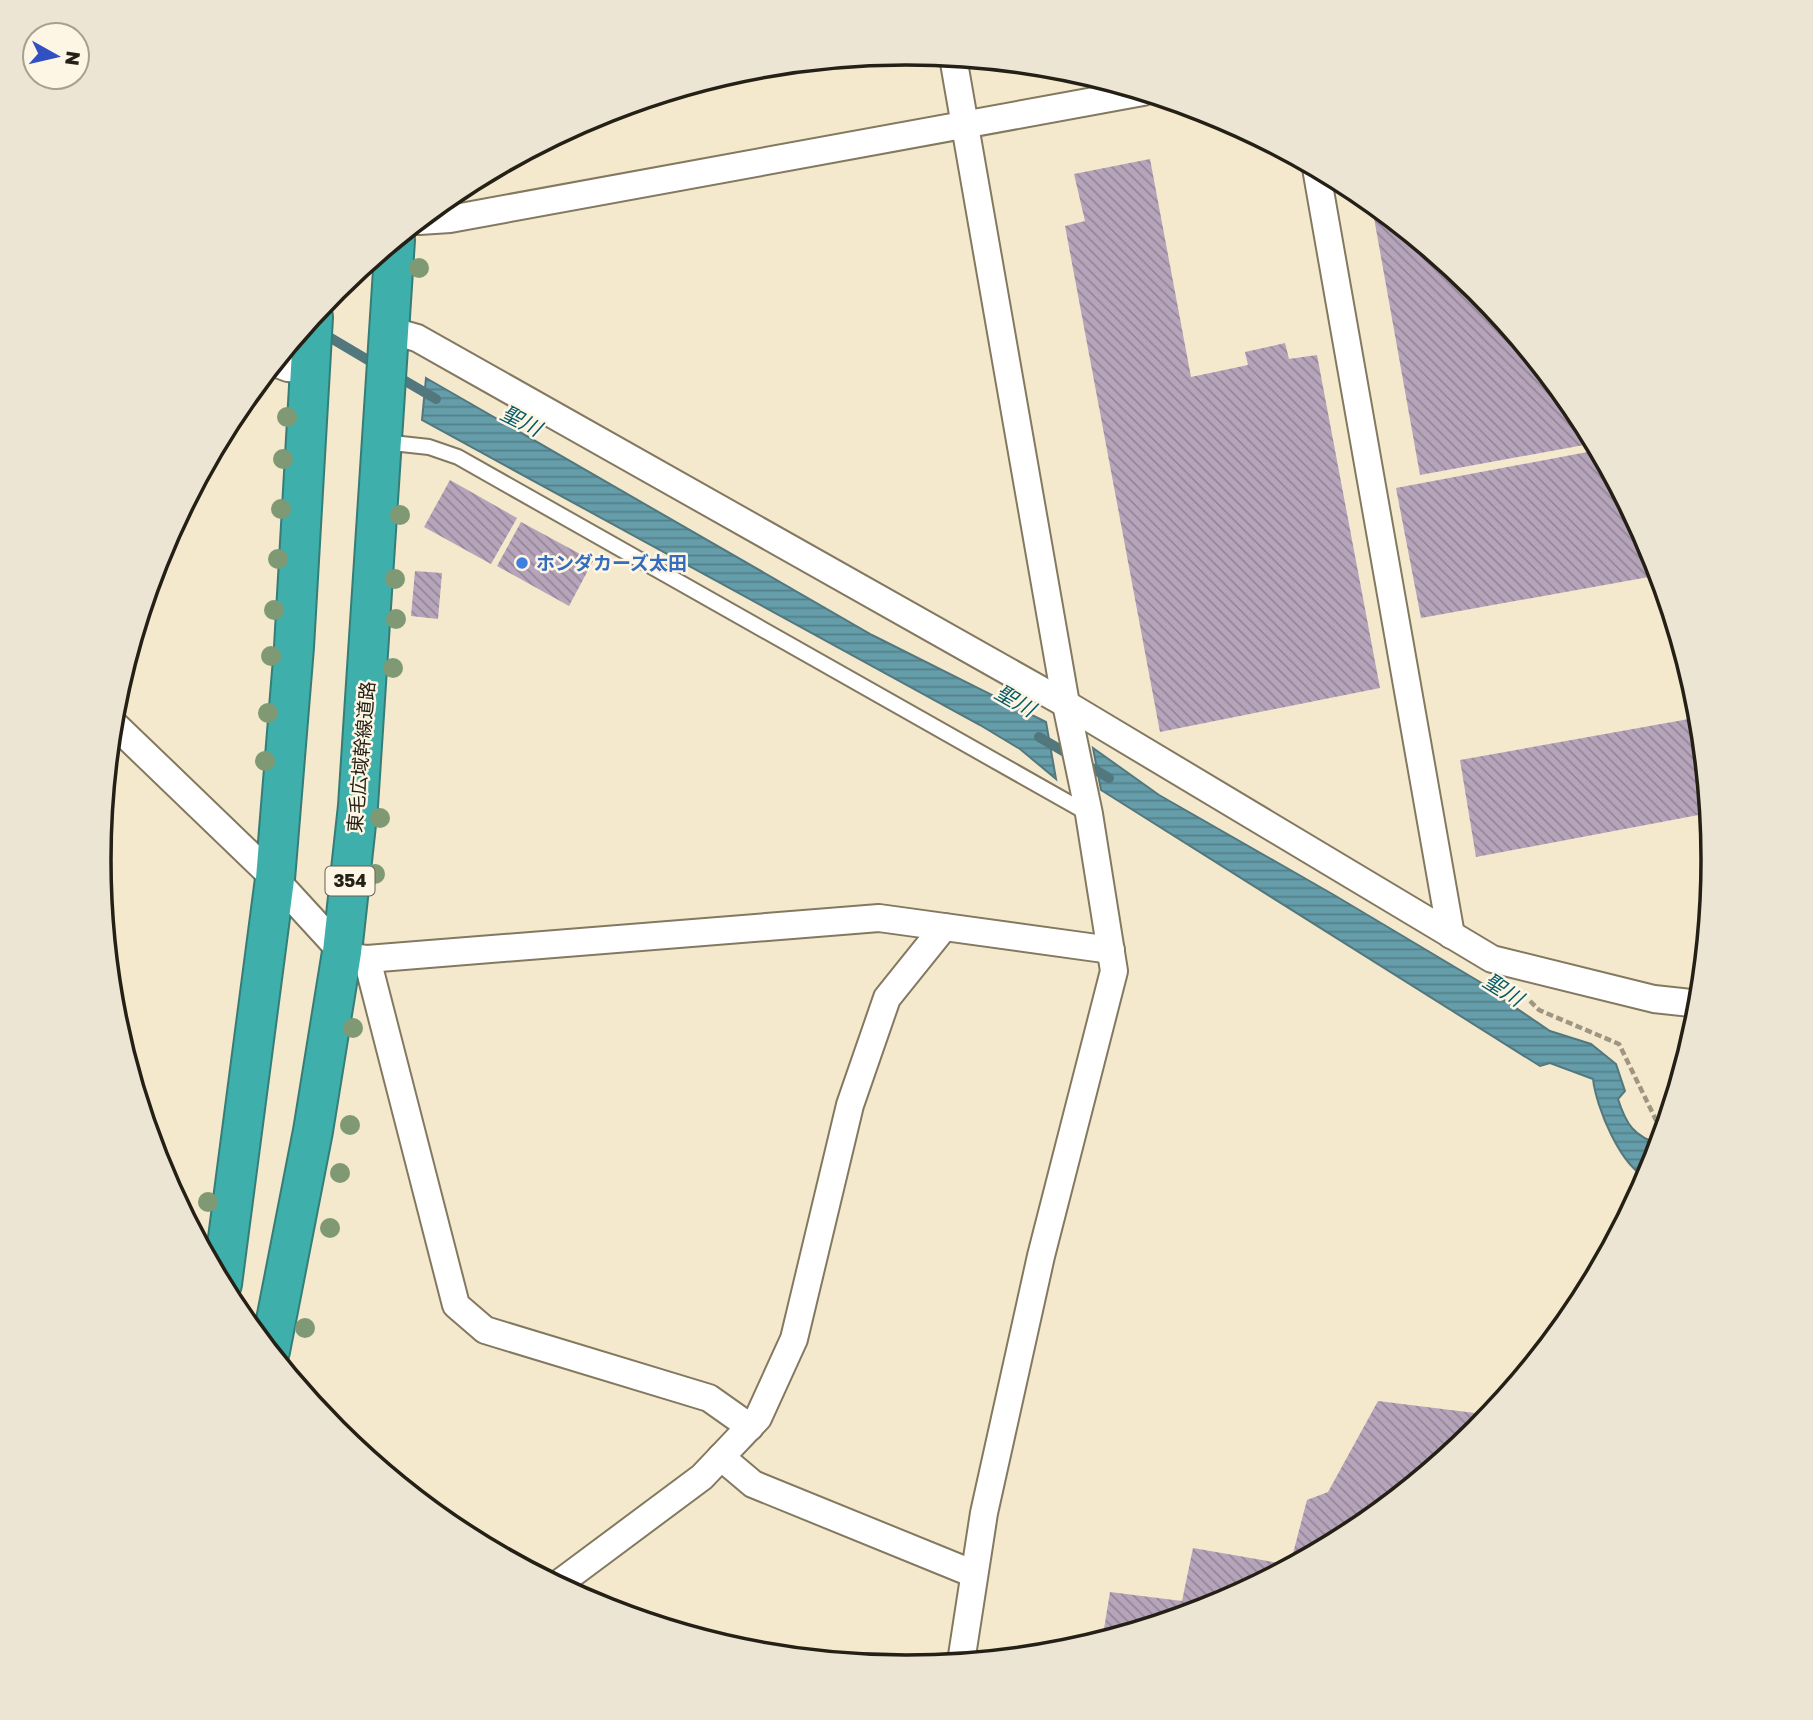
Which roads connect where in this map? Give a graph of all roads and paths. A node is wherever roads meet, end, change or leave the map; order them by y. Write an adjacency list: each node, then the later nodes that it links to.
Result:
1 (955, 66): 3 (street)
2 (1124, 96): 3 (street)
3 (965, 126): 5 (street); 11 (street)
4 (1318, 180): 16 (street)
5 (435, 220)
6 (394, 252): 7 (highway, 東毛広域幹線道路 / 354)
7 (388, 337): 10 (highway, 東毛広域幹線道路 / 354); 11 (street)
8 (307, 339): 9 (highway)
9 (299, 366): 14 (highway)
10 (382, 424): 13 (lane); 18 (highway, 東毛広域幹線道路 / 354)
11 (1066, 704): 13 (street); 16 (street)
12 (122, 732): 14 (street)
13 (1089, 814): 17 (street)
14 (275, 879): 18 (street); 22 (highway)
15 (944, 927): 17 (street); 18 (street); 24 (street)
16 (1451, 935): 19 (street)
17 (1111, 950): 26 (street)
18 (354, 956): 23 (highway, 東毛広域幹線道路 / 354); 24 (street)
19 (1492, 959): 20 (street); 21 (path)
20 (1688, 1003)
21 (1658, 1121)
22 (224, 1268)
23 (272, 1339)
24 (750, 1427): 25 (street)
25 (721, 1457): 26 (street); 27 (street)
26 (975, 1574): 28 (street)
27 (566, 1578)
28 (962, 1654)

